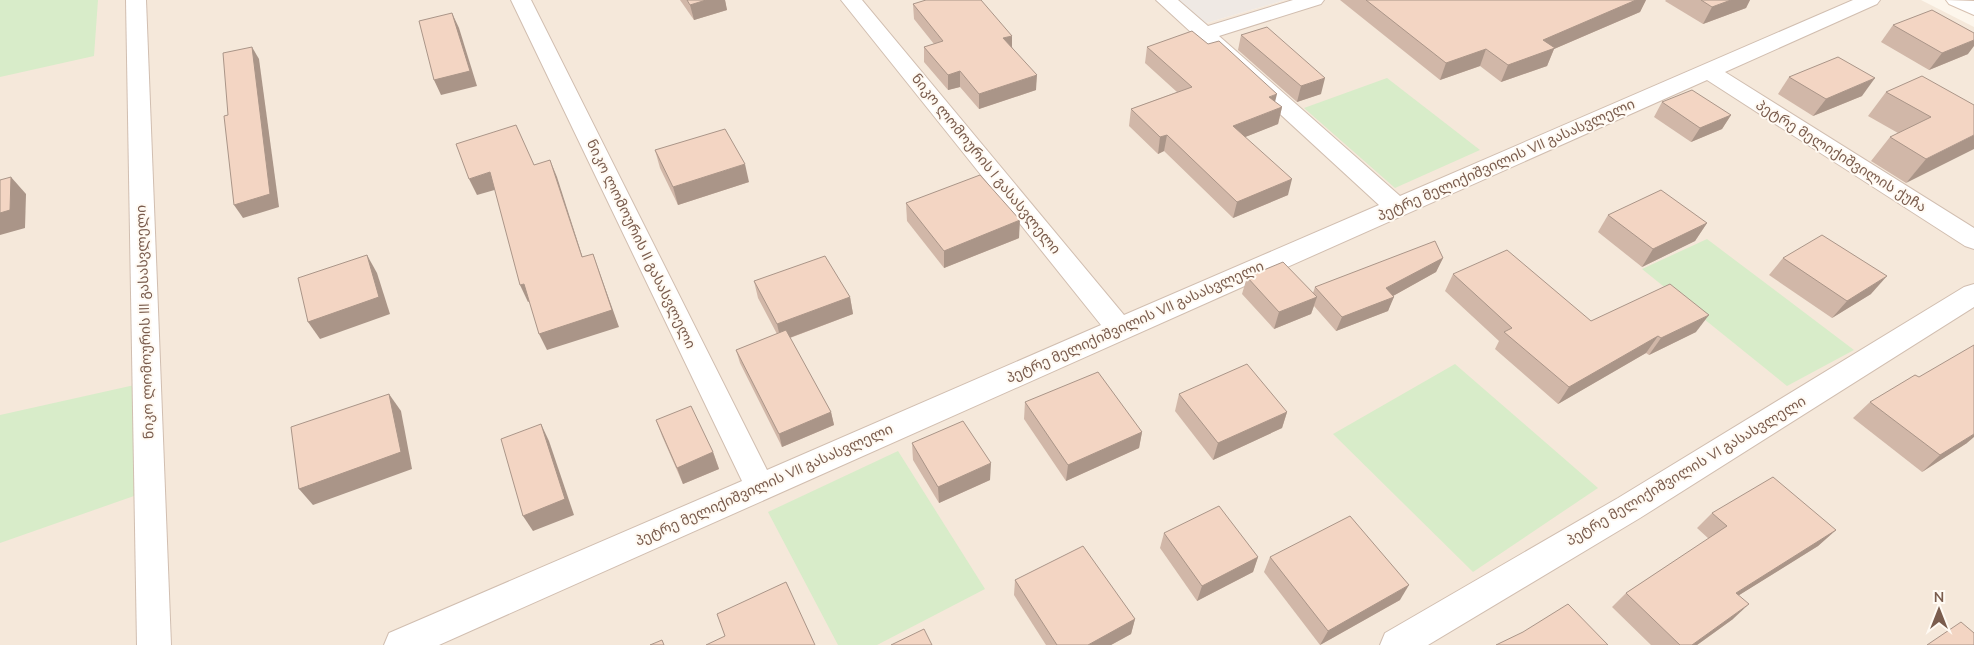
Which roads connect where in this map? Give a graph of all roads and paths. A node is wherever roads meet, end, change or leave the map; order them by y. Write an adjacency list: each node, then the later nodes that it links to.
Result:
1 (136, 0): 16 (street, ნიკო ლომოურის III გასასვლელი)
2 (522, 0): 15 (street, ნიკო ლომოურის II გასასვლელი)
3 (851, 0): 14 (street, ნიკო ლომოურის I გასასვლელი)
4 (1166, 0): 9 (street)
5 (1314, 0): 9 (street)
6 (1870, 0): 10 (street, პეტრე მელიქიშვილის VII გასასვლელი)
7 (1956, 0): 8 (street)
8 (1974, 9)
9 (1204, 34): 11 (street)
10 (1707, 71): 11 (street, პეტრე მელიქიშვილის VII გასასვლელი); 12 (street, პეტრე მელიქიშვილის ქუჩა)
11 (1397, 207): 14 (street, პეტრე მელიქიშვილის VII გასასვლელი)
12 (1974, 240)
13 (1974, 294): 18 (street, პეტრე მელიქიშვილის VI გასასვლელი)
14 (1120, 329): 15 (street, პეტრე მელიქიშვილის VII გასასვლელი)
15 (760, 487): 17 (street, პეტრე მელიქიშვილის VII გასასვლელი)
16 (154, 645)
17 (400, 645)
18 (1397, 645)

